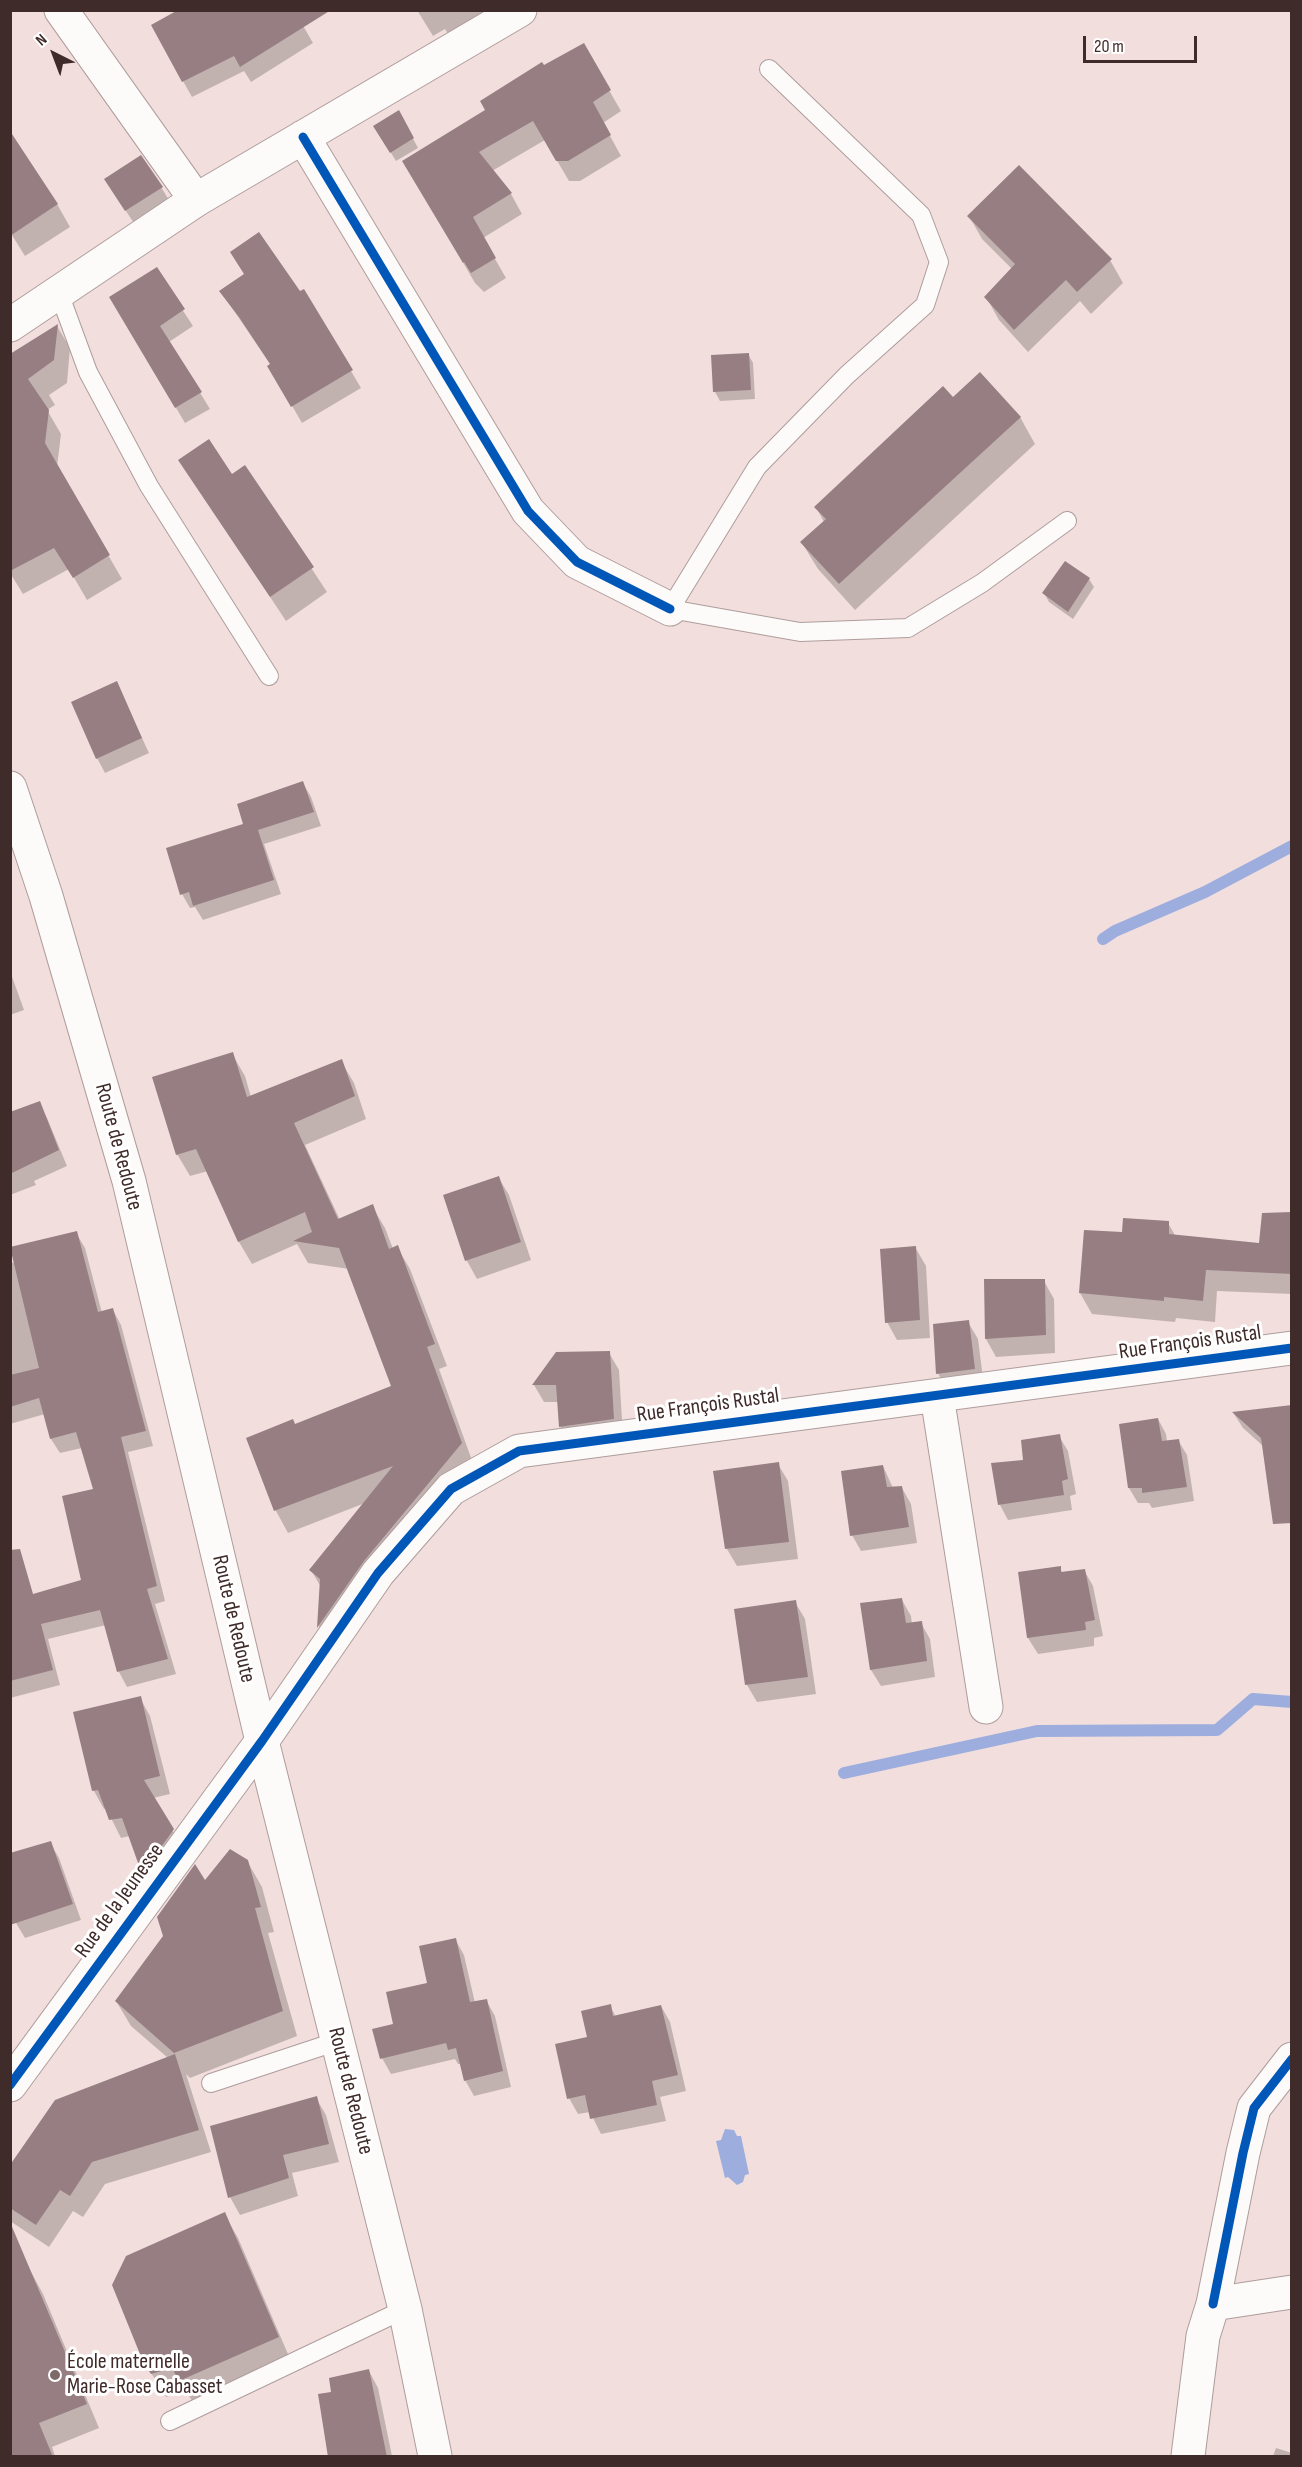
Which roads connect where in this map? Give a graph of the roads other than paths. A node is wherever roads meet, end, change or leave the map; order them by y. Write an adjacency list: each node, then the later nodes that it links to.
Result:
1 (62, 10): 5 (street)
2 (520, 10): 4 (street)
3 (769, 69): 9 (lane)
4 (303, 137): 5 (street); 9 (street)
5 (196, 200): 6 (street)
6 (59, 293): 7 (street); 10 (lane)
7 (10, 325)
8 (1066, 521): 9 (lane)
9 (670, 609)
10 (269, 676)
11 (10, 788): 15 (street, Route de Redoute)
12 (1292, 1348): 13 (street, Rue François Rustal)
13 (937, 1396): 14 (street); 15 (street, Rue François Rustal)
14 (986, 1707)
15 (262, 1741): 16 (street, Route de Redoute); 18 (street, Rue de la Jeunesse)
16 (338, 2041): 19 (lane); 22 (street, Route de Redoute)
17 (1292, 2059): 21 (street)
18 (12, 2073)
19 (211, 2083)
20 (1292, 2292): 21 (street)
21 (1213, 2304): 25 (street)
22 (405, 2309): 23 (lane); 24 (street, Route de Redoute)
23 (170, 2421)
24 (435, 2457)
25 (1188, 2457)

